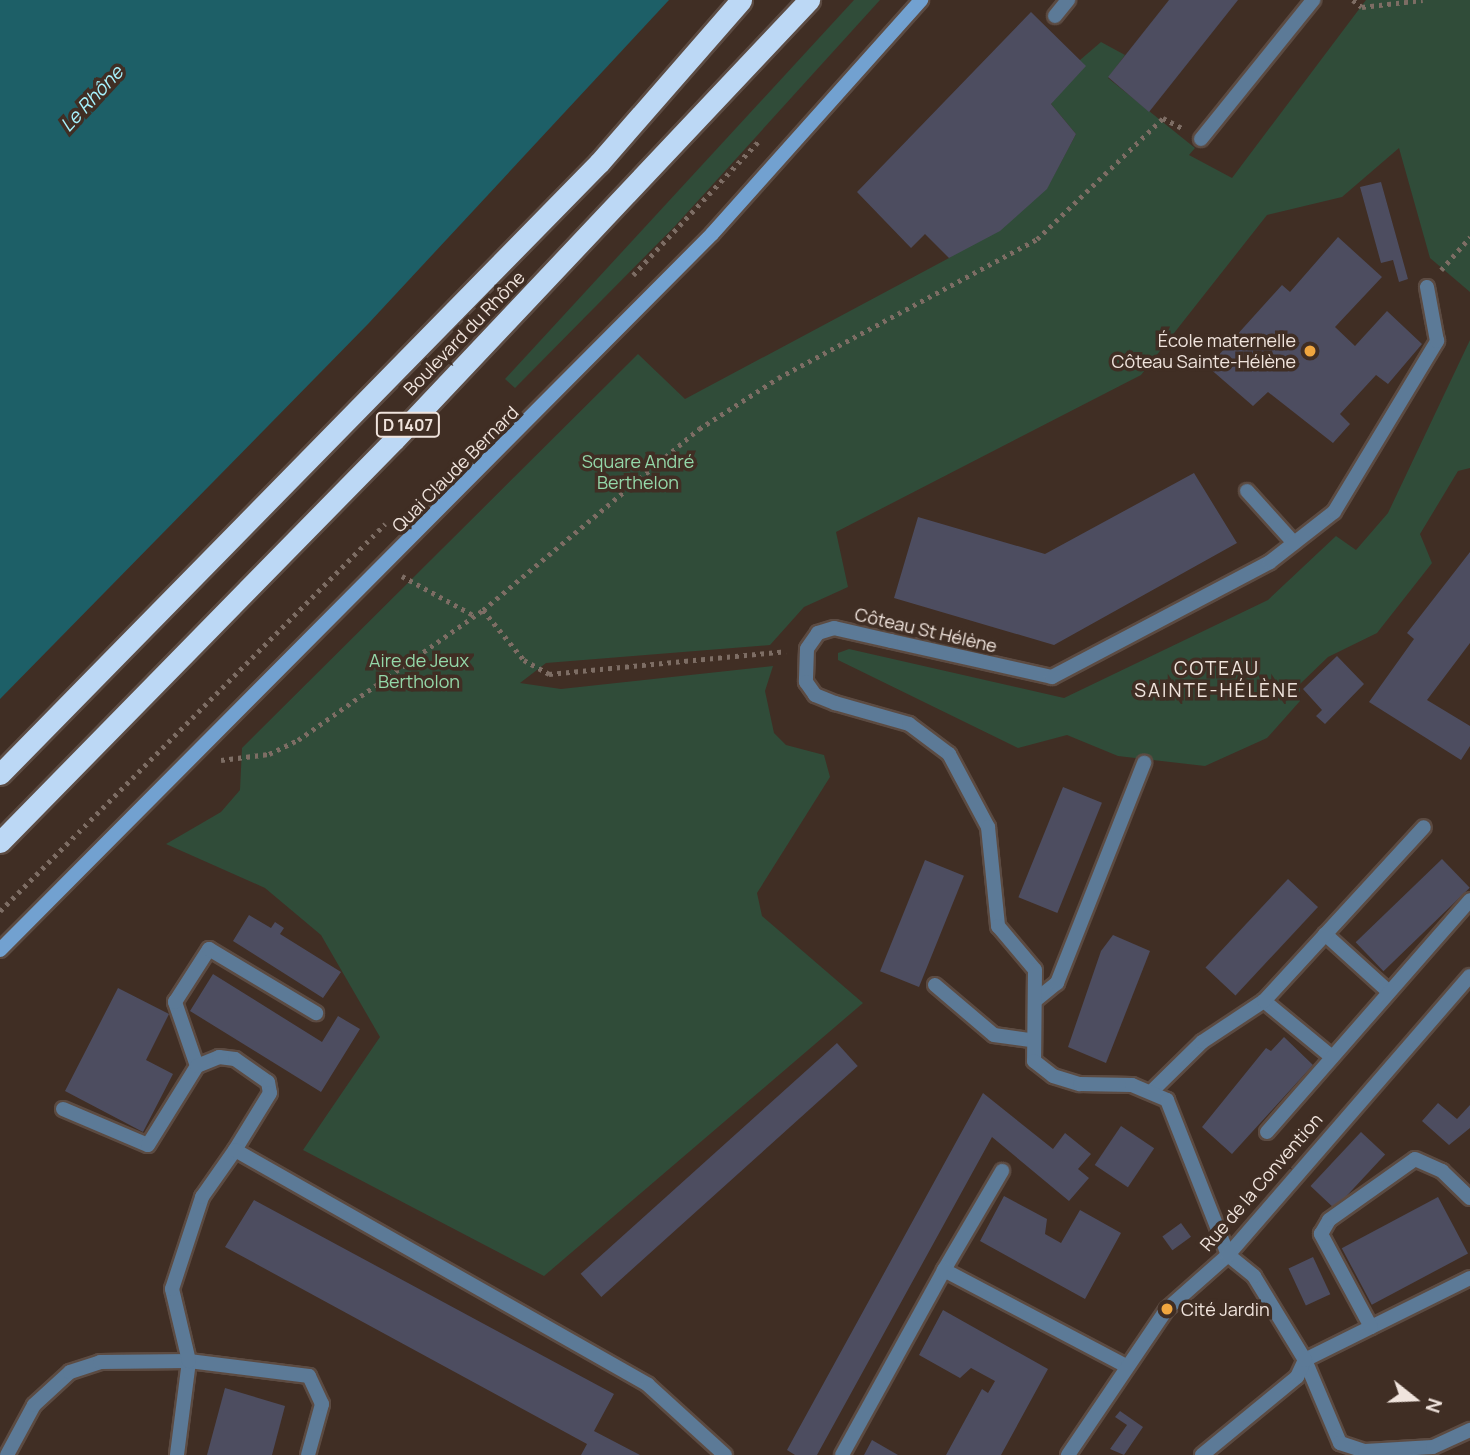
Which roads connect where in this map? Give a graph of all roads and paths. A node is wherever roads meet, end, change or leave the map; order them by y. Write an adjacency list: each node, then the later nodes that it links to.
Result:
1 (741, 0): 24 (highway, Boulevard du Rhône / D 1407)
2 (809, 0): 26 (highway, Boulevard du Rhône / D 1407)
3 (921, 0): 18 (main road, Quai Claude Bernard)
4 (1068, 0): 8 (street)
5 (1313, 0): 10 (street)
6 (1353, 0): 7 (path)
7 (1423, 0)
8 (1055, 16)
9 (769, 130): 13 (path)
10 (1201, 139): 19 (path)
11 (1470, 237): 12 (path)
12 (1443, 268)
13 (623, 286)
14 (1427, 287): 17 (street, Côteau St Hélène)
15 (1247, 491): 17 (street)
16 (388, 521): 28 (path)
17 (1294, 543): 21 (street, Côteau St Hélène)
18 (384, 566): 20 (path); 22 (main road, Quai Claude Bernard)
19 (483, 610): 20 (path); 21 (path)
20 (475, 616): 22 (path)
21 (807, 649): 34 (street)
22 (190, 758): 30 (main road, Quai Claude Bernard)
23 (1144, 763): 34 (street)
24 (0, 774)
25 (1424, 827): 29 (street)
26 (0, 842)
27 (1470, 900): 33 (street)
28 (0, 911)
29 (1325, 934): 33 (street); 35 (street)
30 (0, 950)
31 (1470, 976): 46 (street, Rue de la Convention)
32 (935, 985): 37 (street)
33 (1389, 992): 38 (street)
34 (1037, 999): 37 (street)
35 (1264, 1000): 38 (street); 40 (street)
36 (316, 1013): 39 (street)
37 (1031, 1040): 40 (street)
38 (1332, 1057): 42 (street)
39 (197, 1066): 41 (street); 43 (street)
40 (1152, 1091): 46 (street)
41 (64, 1108)
42 (1267, 1132)
43 (235, 1150): 51 (street); 57 (street)
44 (1002, 1171): 47 (street)
45 (1470, 1198): 49 (street)
46 (1228, 1255): 50 (street); 52 (street, Rue de la Convention)
47 (944, 1270): 52 (street); 58 (street)
48 (1470, 1278): 49 (street)
49 (1371, 1327): 50 (street)
50 (1305, 1360): 53 (street); 60 (street)
51 (189, 1361): 54 (street); 55 (street); 56 (street)
52 (1124, 1365): 59 (street, Rue de la Convention)
53 (1470, 1430)
54 (7, 1455)
55 (177, 1455)
56 (308, 1455)
57 (725, 1455)
58 (842, 1455)
59 (1068, 1455)
60 (1202, 1455)

